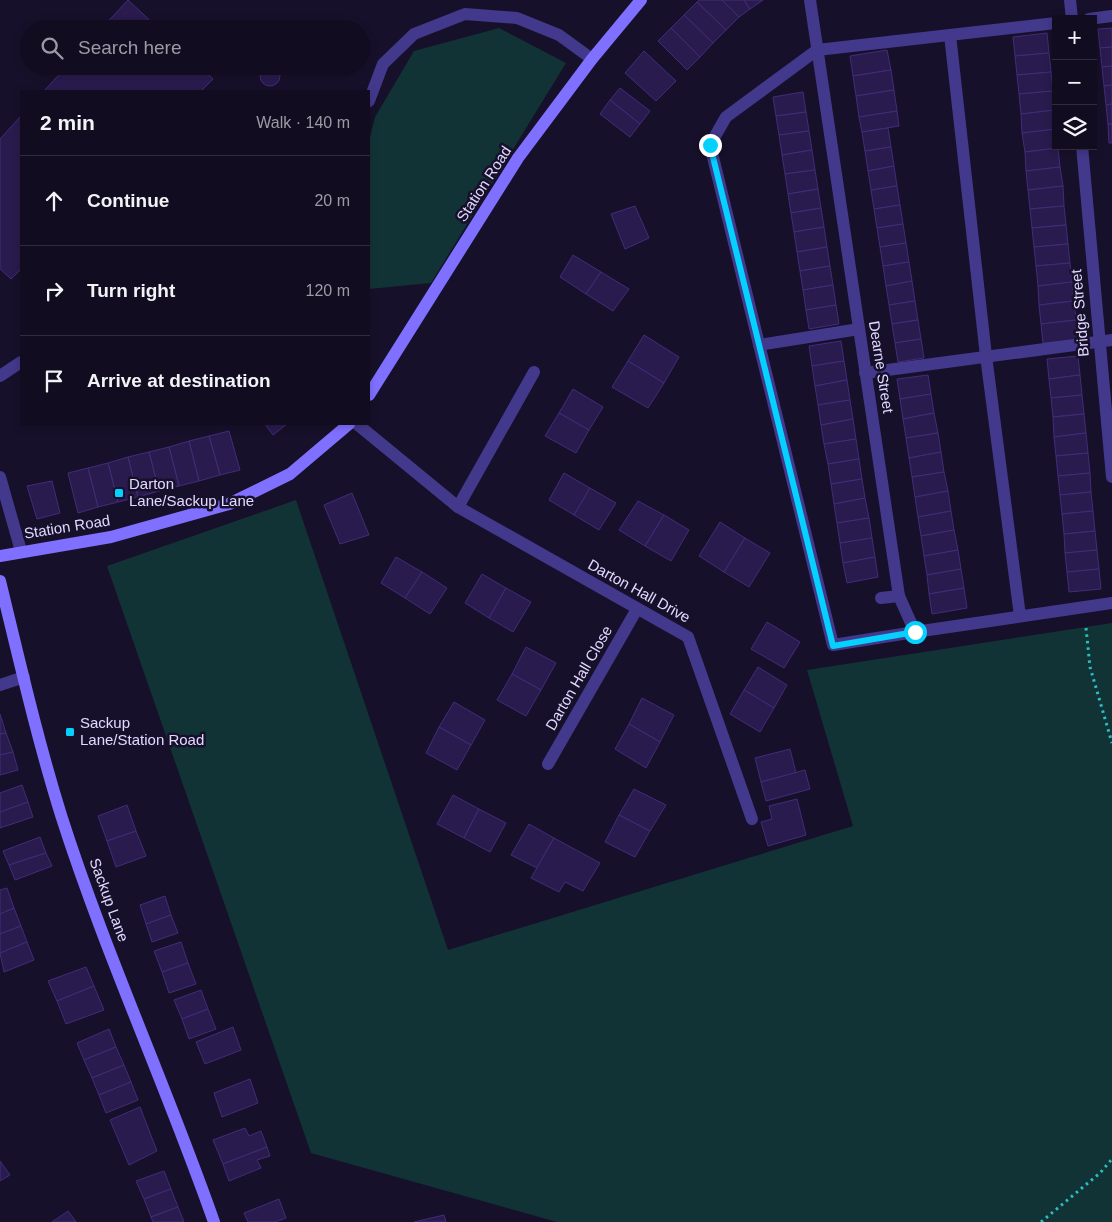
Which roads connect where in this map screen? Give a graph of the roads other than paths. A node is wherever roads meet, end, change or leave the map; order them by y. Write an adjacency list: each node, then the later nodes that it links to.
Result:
1 (641, 0): 10 (main road, Station Road)
2 (810, 0): 9 (street, Dearne Street)
3 (1070, 0): 4 (street)
4 (1072, 15)
5 (1112, 16): 6 (street)
6 (1097, 18)
7 (1052, 23): 8 (street)
8 (950, 35): 9 (street); 17 (street)
9 (817, 50): 13 (street, Dearne Street); 16 (street)
10 (592, 59): 11 (street); 22 (main road, Station Road)
11 (370, 98)
12 (1082, 150): 15 (street, Bridge Street)
13 (858, 329): 16 (street); 20 (street, Dearne Street)
14 (1112, 340): 15 (street)
15 (1098, 341): 17 (street); 26 (street, Bridge Street)
16 (759, 344): 36 (street)
17 (986, 356): 20 (street); 35 (street)
18 (20, 363): 21 (street)
19 (534, 372): 27 (street)
20 (865, 373): 31 (street, Dearne Street)
21 (0, 376)
22 (370, 394)
23 (348, 425): 28 (main road, Station Road)
24 (358, 425): 27 (street, Darton Hall Drive)
25 (0, 477): 28 (street)
26 (1112, 478)
27 (458, 507): 34 (street, Darton Hall Drive)
28 (21, 551): 29 (main road, Station Road)
29 (0, 556)
30 (0, 581): 37 (main road, Sackup Lane)
31 (899, 596): 32 (street); 36 (street, Dearne Street)
32 (881, 598)
33 (1112, 603): 35 (street)
34 (637, 609): 39 (street, Darton Hall Close); 40 (street, Darton Hall Drive)
35 (1020, 616): 36 (street)
36 (915, 632)
37 (24, 677): 38 (street); 41 (main road, Sackup Lane)
38 (0, 685)
39 (548, 764)
40 (752, 819)
41 (214, 1222)

